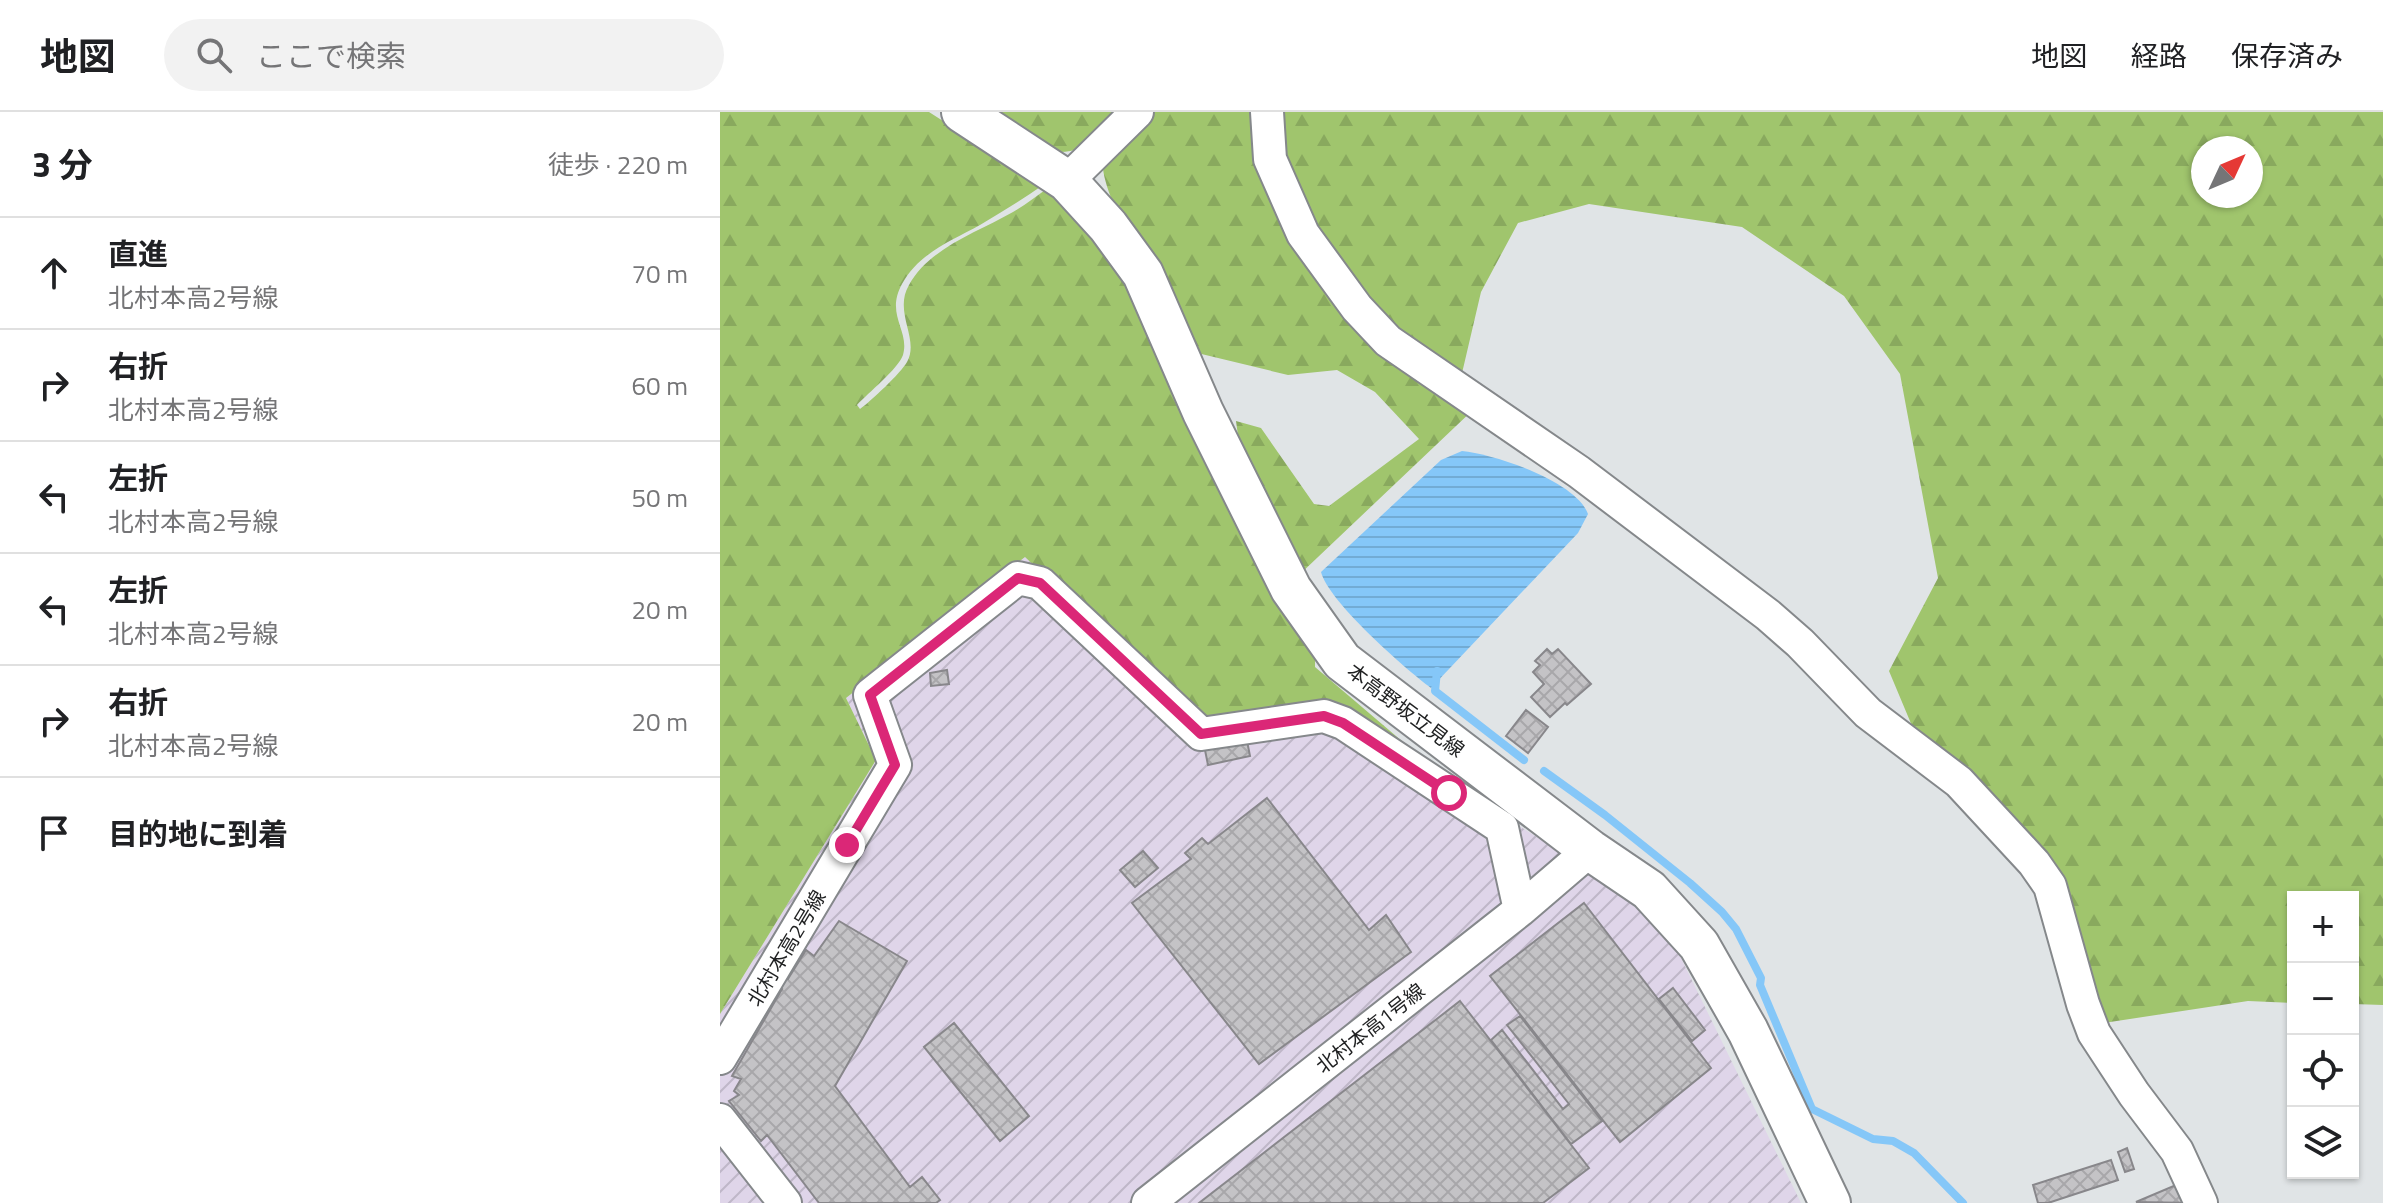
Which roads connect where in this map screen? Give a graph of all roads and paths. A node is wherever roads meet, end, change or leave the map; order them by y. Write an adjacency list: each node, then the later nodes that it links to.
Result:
1 (962, 112): 4 (street, 本高野坂立見線)
2 (1137, 112): 4 (street)
3 (1267, 112): 12 (street)
4 (1067, 181): 5 (street, 本高野坂立見線)
5 (1590, 850): 6 (street, 北村本高1号線); 11 (street, 本高野坂立見線)
6 (1520, 910): 7 (street, 北村本高2号線); 10 (street, 北村本高1号線)
7 (720, 1058)
8 (720, 1120): 9 (street)
9 (785, 1203)
10 (1148, 1203)
11 (1830, 1203)
12 (2201, 1203)

